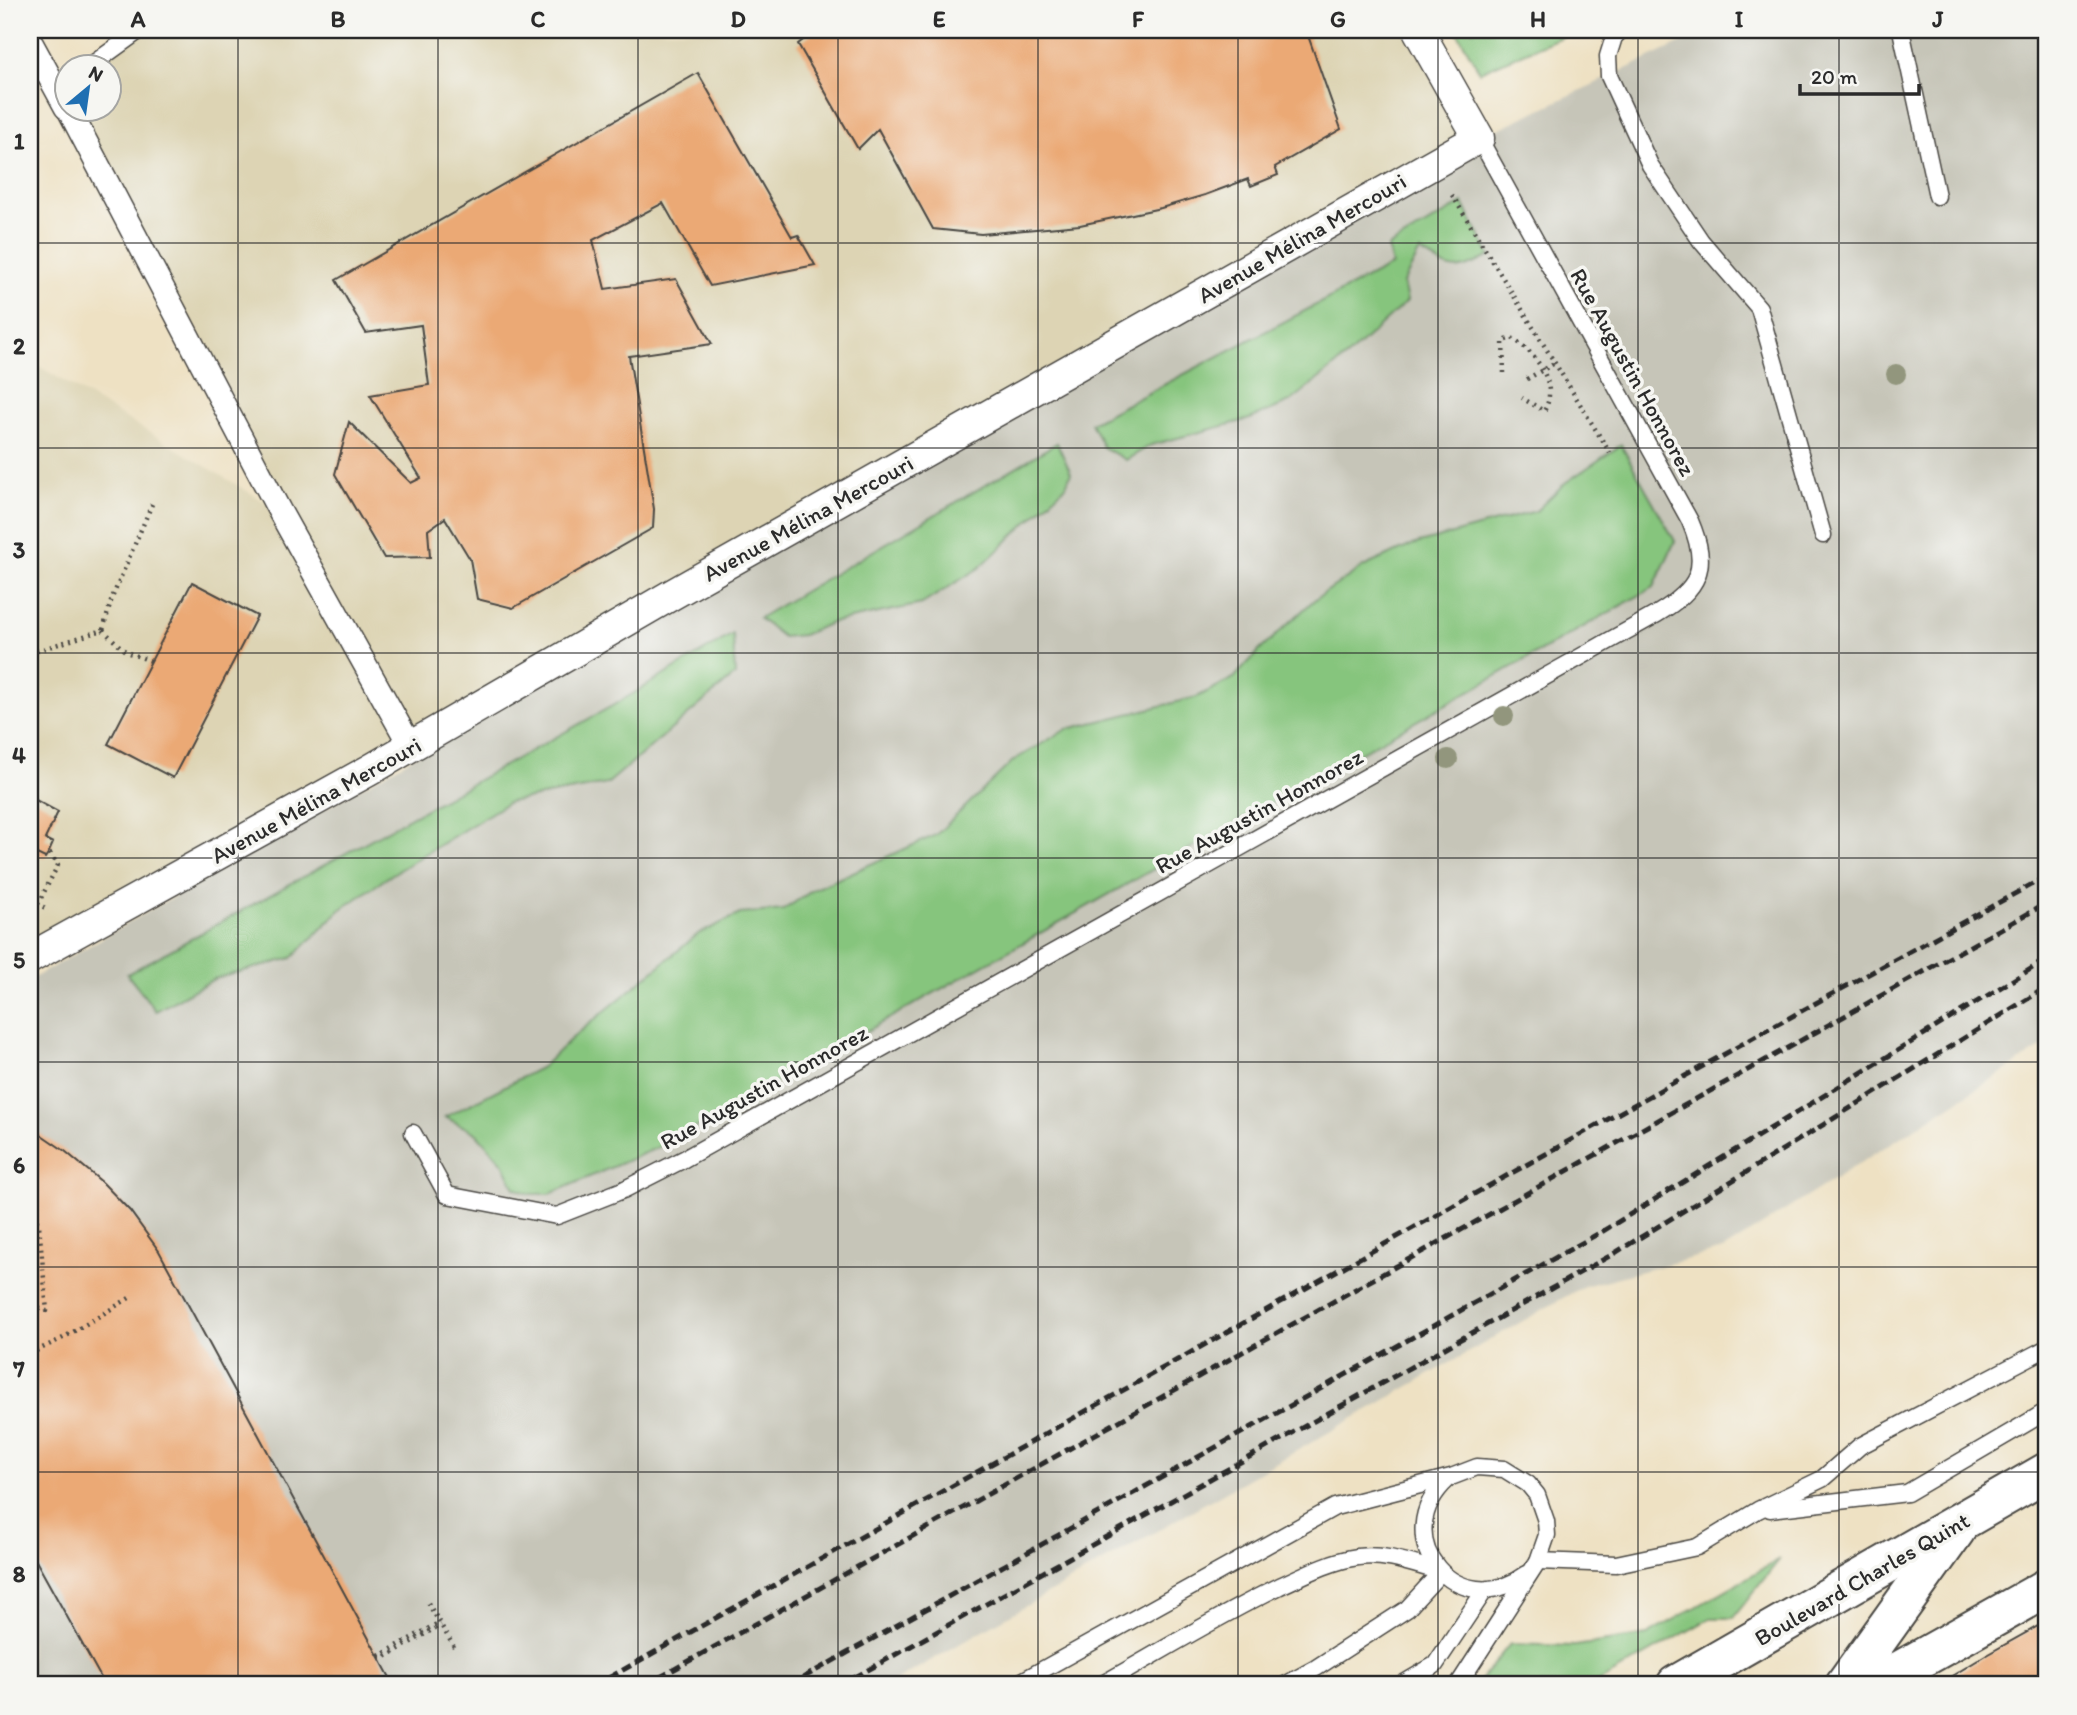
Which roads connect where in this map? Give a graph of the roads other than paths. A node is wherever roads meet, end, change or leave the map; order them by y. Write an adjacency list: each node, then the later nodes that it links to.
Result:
1 (141, 30): 6 (lane)
2 (1418, 30): 9 (street)
3 (1621, 30): 11 (lane)
4 (1901, 30): 10 (lane)
5 (30, 41): 7 (street)
6 (110, 52)
7 (52, 76)
8 (78, 122): 12 (street)
9 (1479, 138): 12 (street, Avenue Mélina Mercouri); 14 (lane, Rue Augustin Honnorez)
10 (1937, 196)
11 (1823, 535)
12 (411, 747): 13 (street, Avenue Mélina Mercouri)
13 (30, 958)
14 (413, 1133)
15 (2047, 1348): 19 (lane)
16 (2047, 1411): 19 (lane)
17 (2047, 1472): 20 (main road, Boulevard Charles Quint)
18 (1451, 1476): 21 (lane); 22 (lane); 25 (lane)
19 (1758, 1510): 21 (lane)
20 (1964, 1519): 30 (main road, Boulevard Charles Quint); 31 (main road)
21 (1538, 1561): 24 (lane); 29 (lane)
22 (1441, 1573): 24 (lane); 26 (lane); 27 (lane)
23 (2047, 1588): 32 (main road)
24 (1485, 1590): 28 (lane)
25 (1015, 1685)
26 (1101, 1685)
27 (1285, 1685)
28 (1401, 1685)
29 (1458, 1685)
30 (1676, 1685)
31 (1844, 1685)
32 (1874, 1685)

